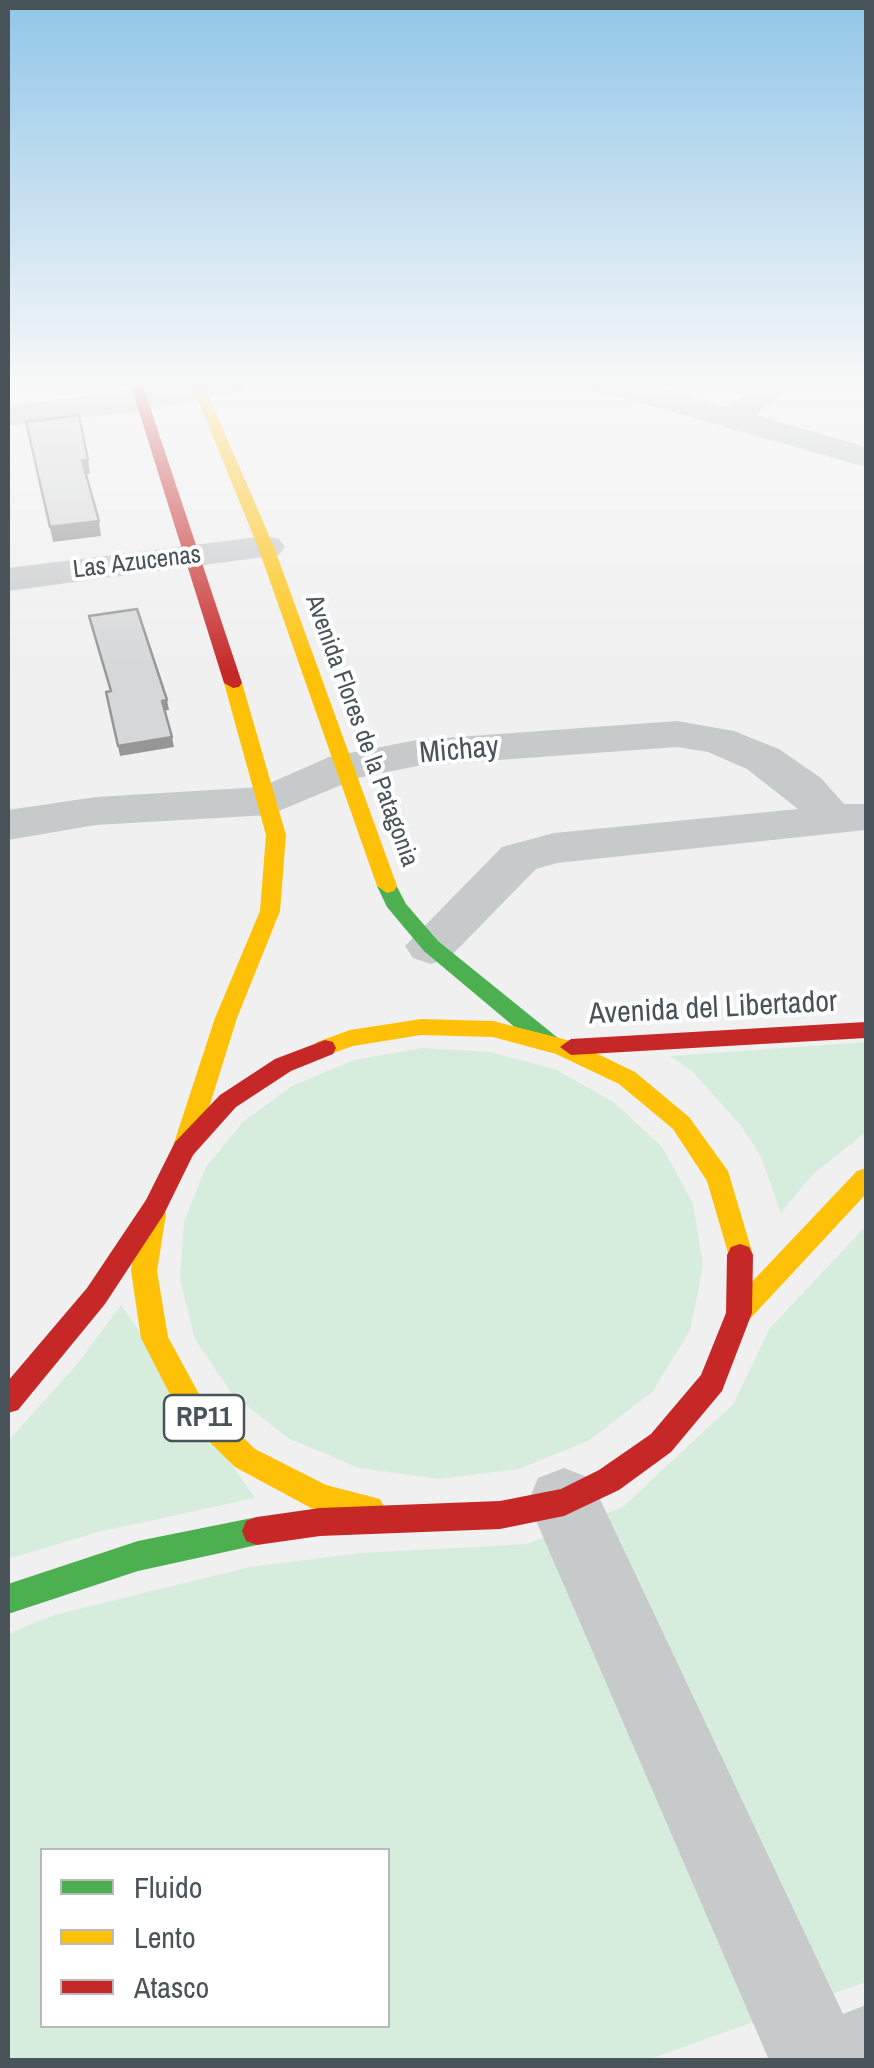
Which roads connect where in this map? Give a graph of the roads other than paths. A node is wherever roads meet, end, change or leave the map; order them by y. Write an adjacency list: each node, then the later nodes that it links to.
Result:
1 (167, 480): 4 (street)
2 (242, 480): 3 (street, Avenida Flores de la Patagonia)
3 (266, 547): 4 (street, Las Azucenas); 6 (street, Avenida Flores de la Patagonia)
4 (192, 556): 5 (street, Las Azucenas); 7 (street)
5 (8, 580)
6 (345, 767): 7 (street, Michay); 8 (street, Michay); 10 (street, Avenida Flores de la Patagonia)
7 (269, 802): 9 (street, Michay); 13 (street)
8 (849, 818): 10 (street, Michay)
9 (8, 825)
10 (431, 946): 12 (street, Avenida Flores de la Patagonia)
11 (866, 1030): 12 (street, Avenida del Libertador / RP11)
12 (556, 1045): 13 (street, Avenida del Libertador / RP11); 16 (street, Avenida del Libertador / RP11)
13 (184, 1149): 15 (street, Avenida del Libertador / RP11)
14 (866, 1178): 16 (street, Avenida del Libertador / RP11)
15 (154, 1207): 17 (street, Avenida del Libertador / RP11); 19 (street, Avenida del Libertador / RP11)
16 (739, 1313): 18 (street, Avenida del Libertador / RP11)
17 (8, 1401)
18 (564, 1502): 19 (street, Avenida del Libertador / RP11); 22 (street)
19 (402, 1517): 20 (street, Avenida del Libertador / RP11)
20 (8, 1599)
21 (866, 2051): 23 (street)
22 (816, 2060)
23 (844, 2060)

